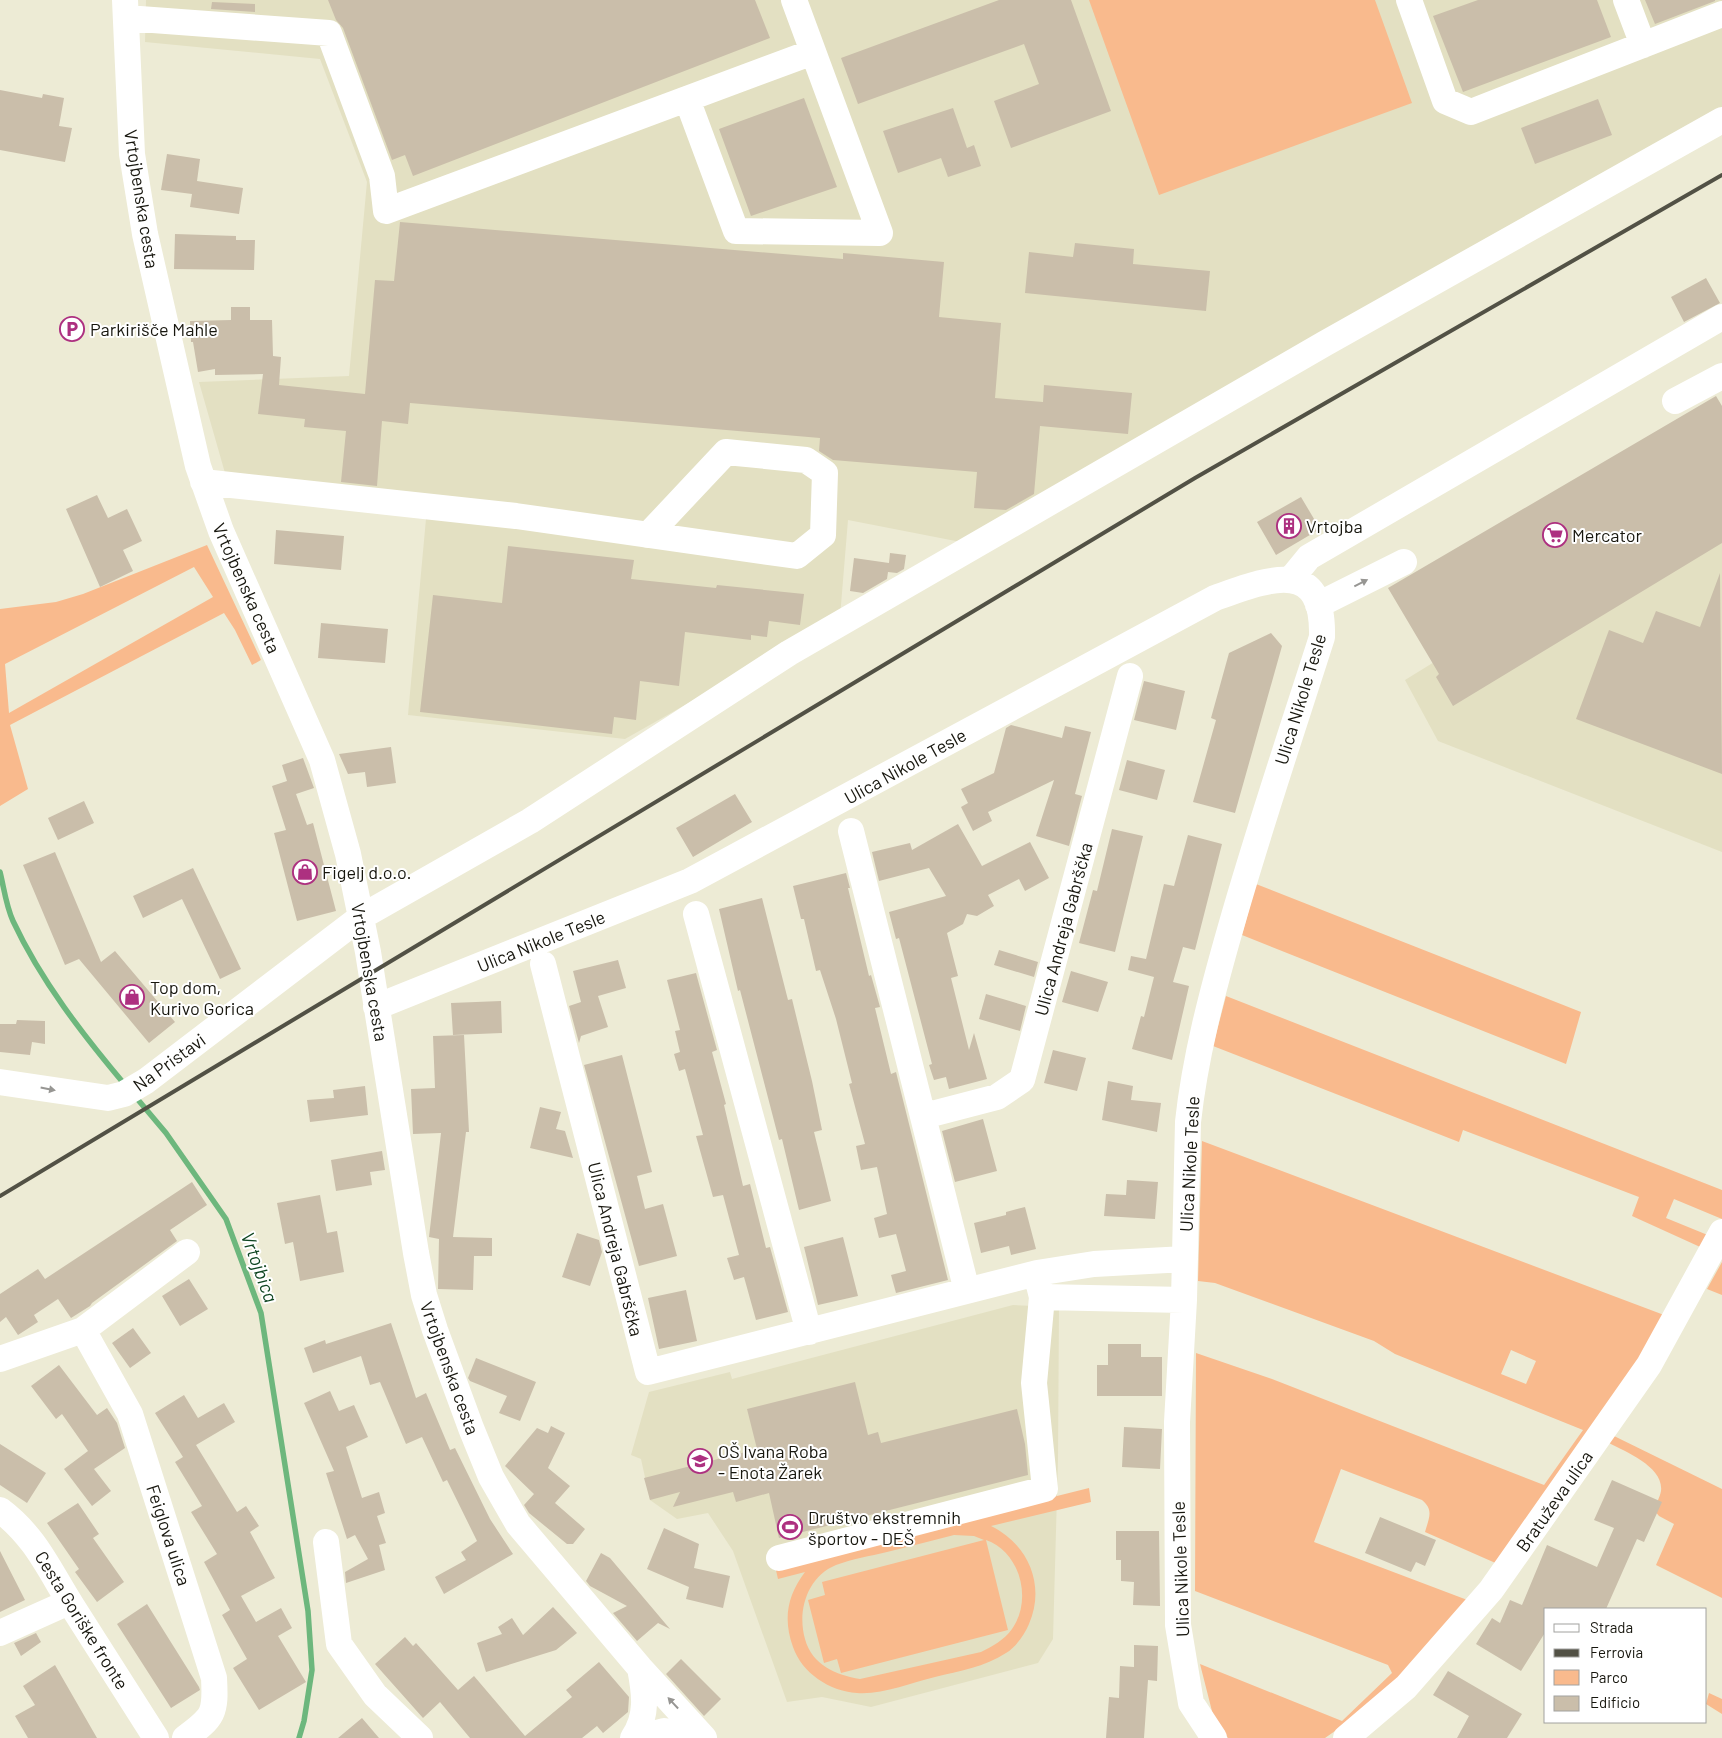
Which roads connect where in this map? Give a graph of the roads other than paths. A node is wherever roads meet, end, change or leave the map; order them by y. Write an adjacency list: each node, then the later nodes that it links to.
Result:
1 (794, 0): 7 (street)
2 (1409, 0): 6 (street)
3 (1626, 0): 6 (street)
4 (125, 9): 8 (street); 13 (street, Vrtojbenska cesta)
5 (1722, 14): 6 (street)
6 (1643, 45)
7 (813, 52): 8 (street); 8 (street)
8 (687, 99)
9 (1722, 120): 23 (street, Na Pristavi)
10 (1722, 317): 16 (street)
11 (1722, 376): 12 (street)
12 (1675, 401)
13 (203, 482): 15 (street); 23 (street, Vrtojbenska cesta)
14 (1392, 530): 16 (street)
15 (648, 535): 15 (street)
16 (1344, 538): 18 (street)
17 (1404, 562): 19 (street, one-way to 17)
18 (1291, 579): 19 (street, Ulica Nikole Tesle); 25 (street, Ulica Nikole Tesle)
19 (1318, 605): 30 (street, Ulica Nikole Tesle)
20 (1130, 676): 27 (street, Ulica Andreja Gabrščka)
21 (850, 831): 27 (street)
22 (696, 914): 35 (street)
23 (361, 917): 25 (street, Vrtojbenska cesta); 26 (street, Na Pristavi, one-way to 23)
24 (543, 964): 35 (street, Ulica Andreja Gabrščka)
25 (376, 1007): 42 (street, Vrtojbenska cesta)
26 (0, 1082)
27 (924, 1116): 32 (street)
28 (1722, 1232): 49 (street, Bratuževa ulica)
29 (187, 1252): 34 (street)
30 (1185, 1259): 31 (street, Ulica Andreja Gabrščka); 33 (street, Ulica Nikole Tesle)
31 (1039, 1285): 32 (street, Ulica Andreja Gabrščka); 33 (street, Ulica Andreja Gabrščka); 39 (street)
32 (967, 1291): 35 (street, Ulica Andreja Gabrščka)
33 (1184, 1300): 48 (street, Ulica Nikole Tesle)
34 (83, 1330): 36 (street); 44 (street, Feiglova ulica)
35 (809, 1332)
36 (0, 1359)
37 (0, 1510): 40 (street, Cesta Goriške fronte)
38 (326, 1542): 45 (street)
39 (779, 1558)
40 (69, 1602): 41 (street); 43 (street, Cesta Goriške fronte)
41 (0, 1633)
42 (640, 1668): 46 (street); 47 (street, Vrtojbenska cesta, one-way to 42)
43 (156, 1738)
44 (185, 1738)
45 (420, 1738)
46 (635, 1738): 47 (street, Vrtojbenska cesta)
47 (703, 1738)
48 (1214, 1738)
49 (1346, 1738)

